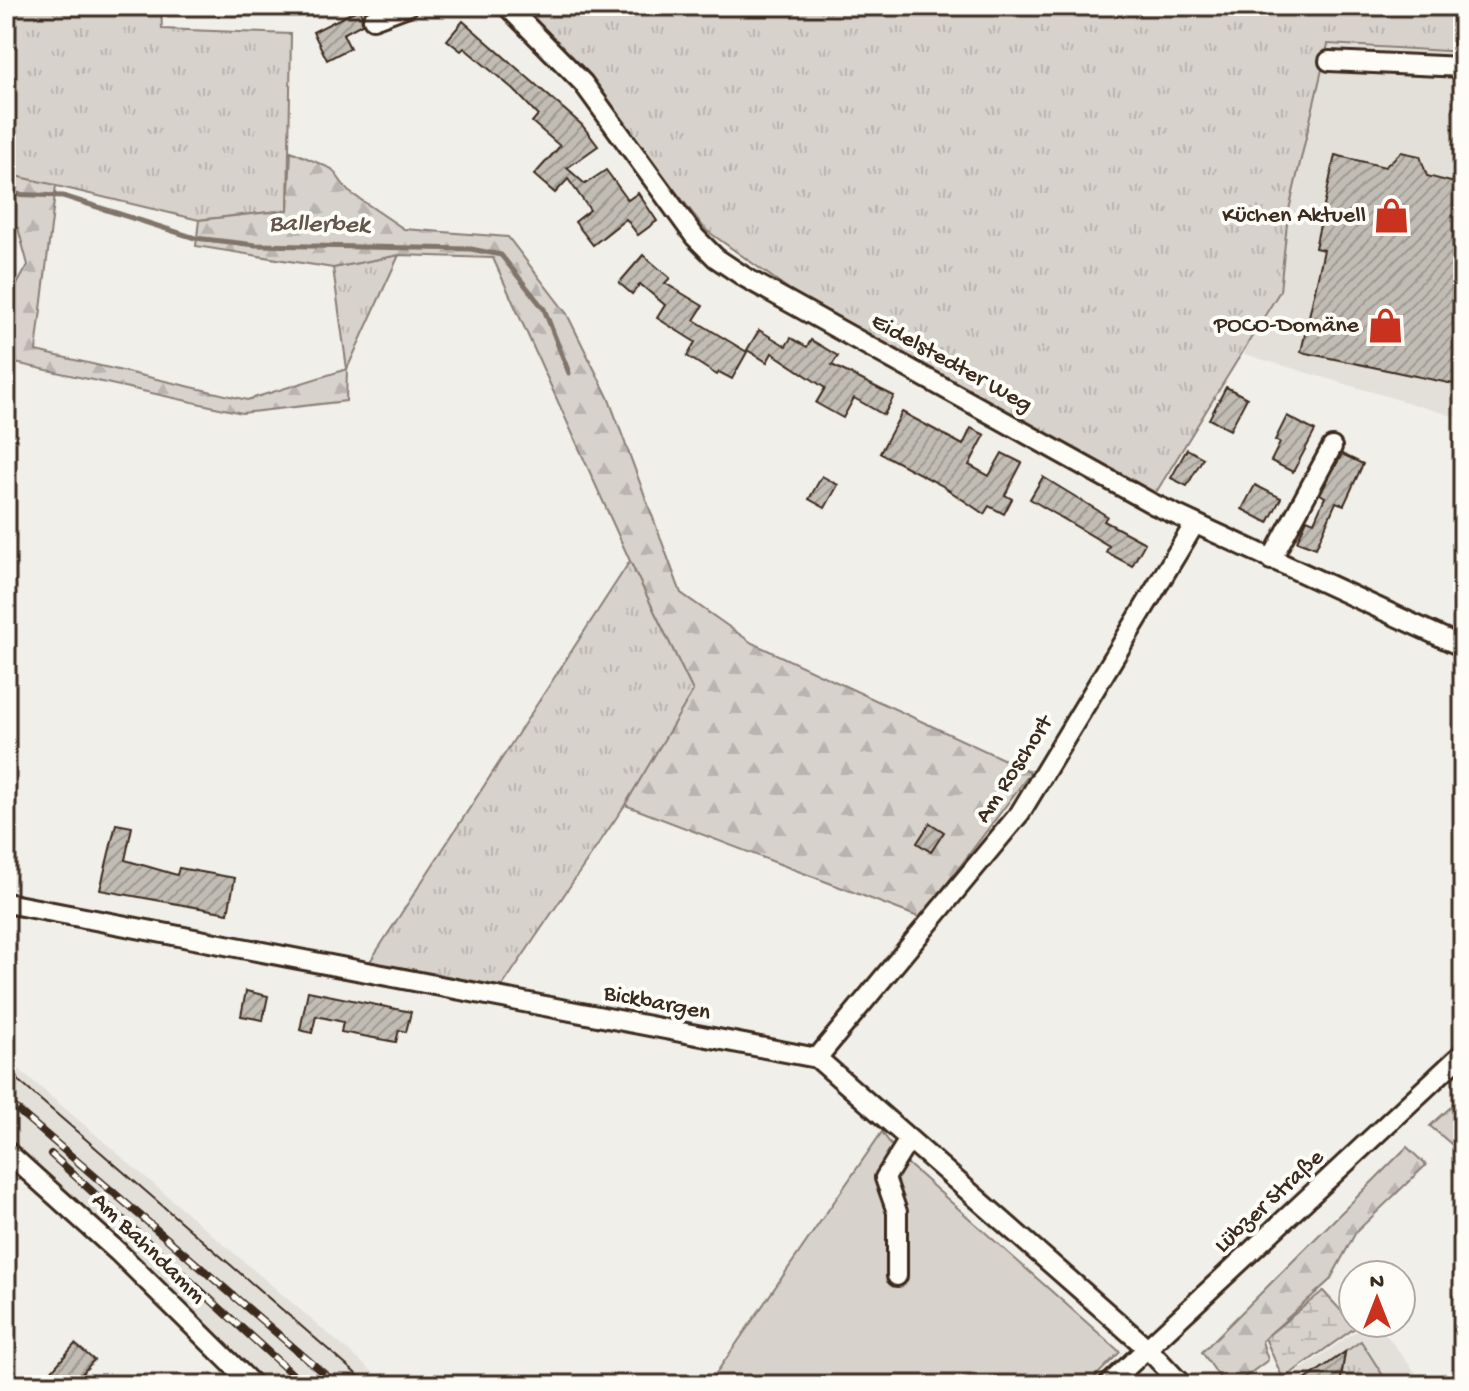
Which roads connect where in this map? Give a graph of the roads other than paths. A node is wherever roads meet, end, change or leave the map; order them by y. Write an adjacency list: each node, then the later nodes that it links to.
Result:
1 (408, 6): 3 (street)
2 (507, 6): 7 (street, Eidelstedter Weg)
3 (373, 19)
4 (1329, 61): 5 (street)
5 (1463, 67)
6 (1332, 447): 8 (street)
7 (1194, 525): 8 (street, Eidelstedter Weg); 12 (street, Am Roschort)
8 (1271, 560): 9 (street, Eidelstedter Weg)
9 (1463, 647)
10 (6, 903): 12 (street, Bickbargen)
11 (1463, 1053): 16 (street, Lübzer Straße)
12 (817, 1058): 13 (street)
13 (908, 1141): 15 (street); 16 (street)
14 (6, 1151): 17 (street, Am Bahndamm)
15 (897, 1276)
16 (1147, 1348): 18 (street, Lübzer Straße); 19 (street)
17 (253, 1385)
18 (1108, 1385)
19 (1182, 1385)

